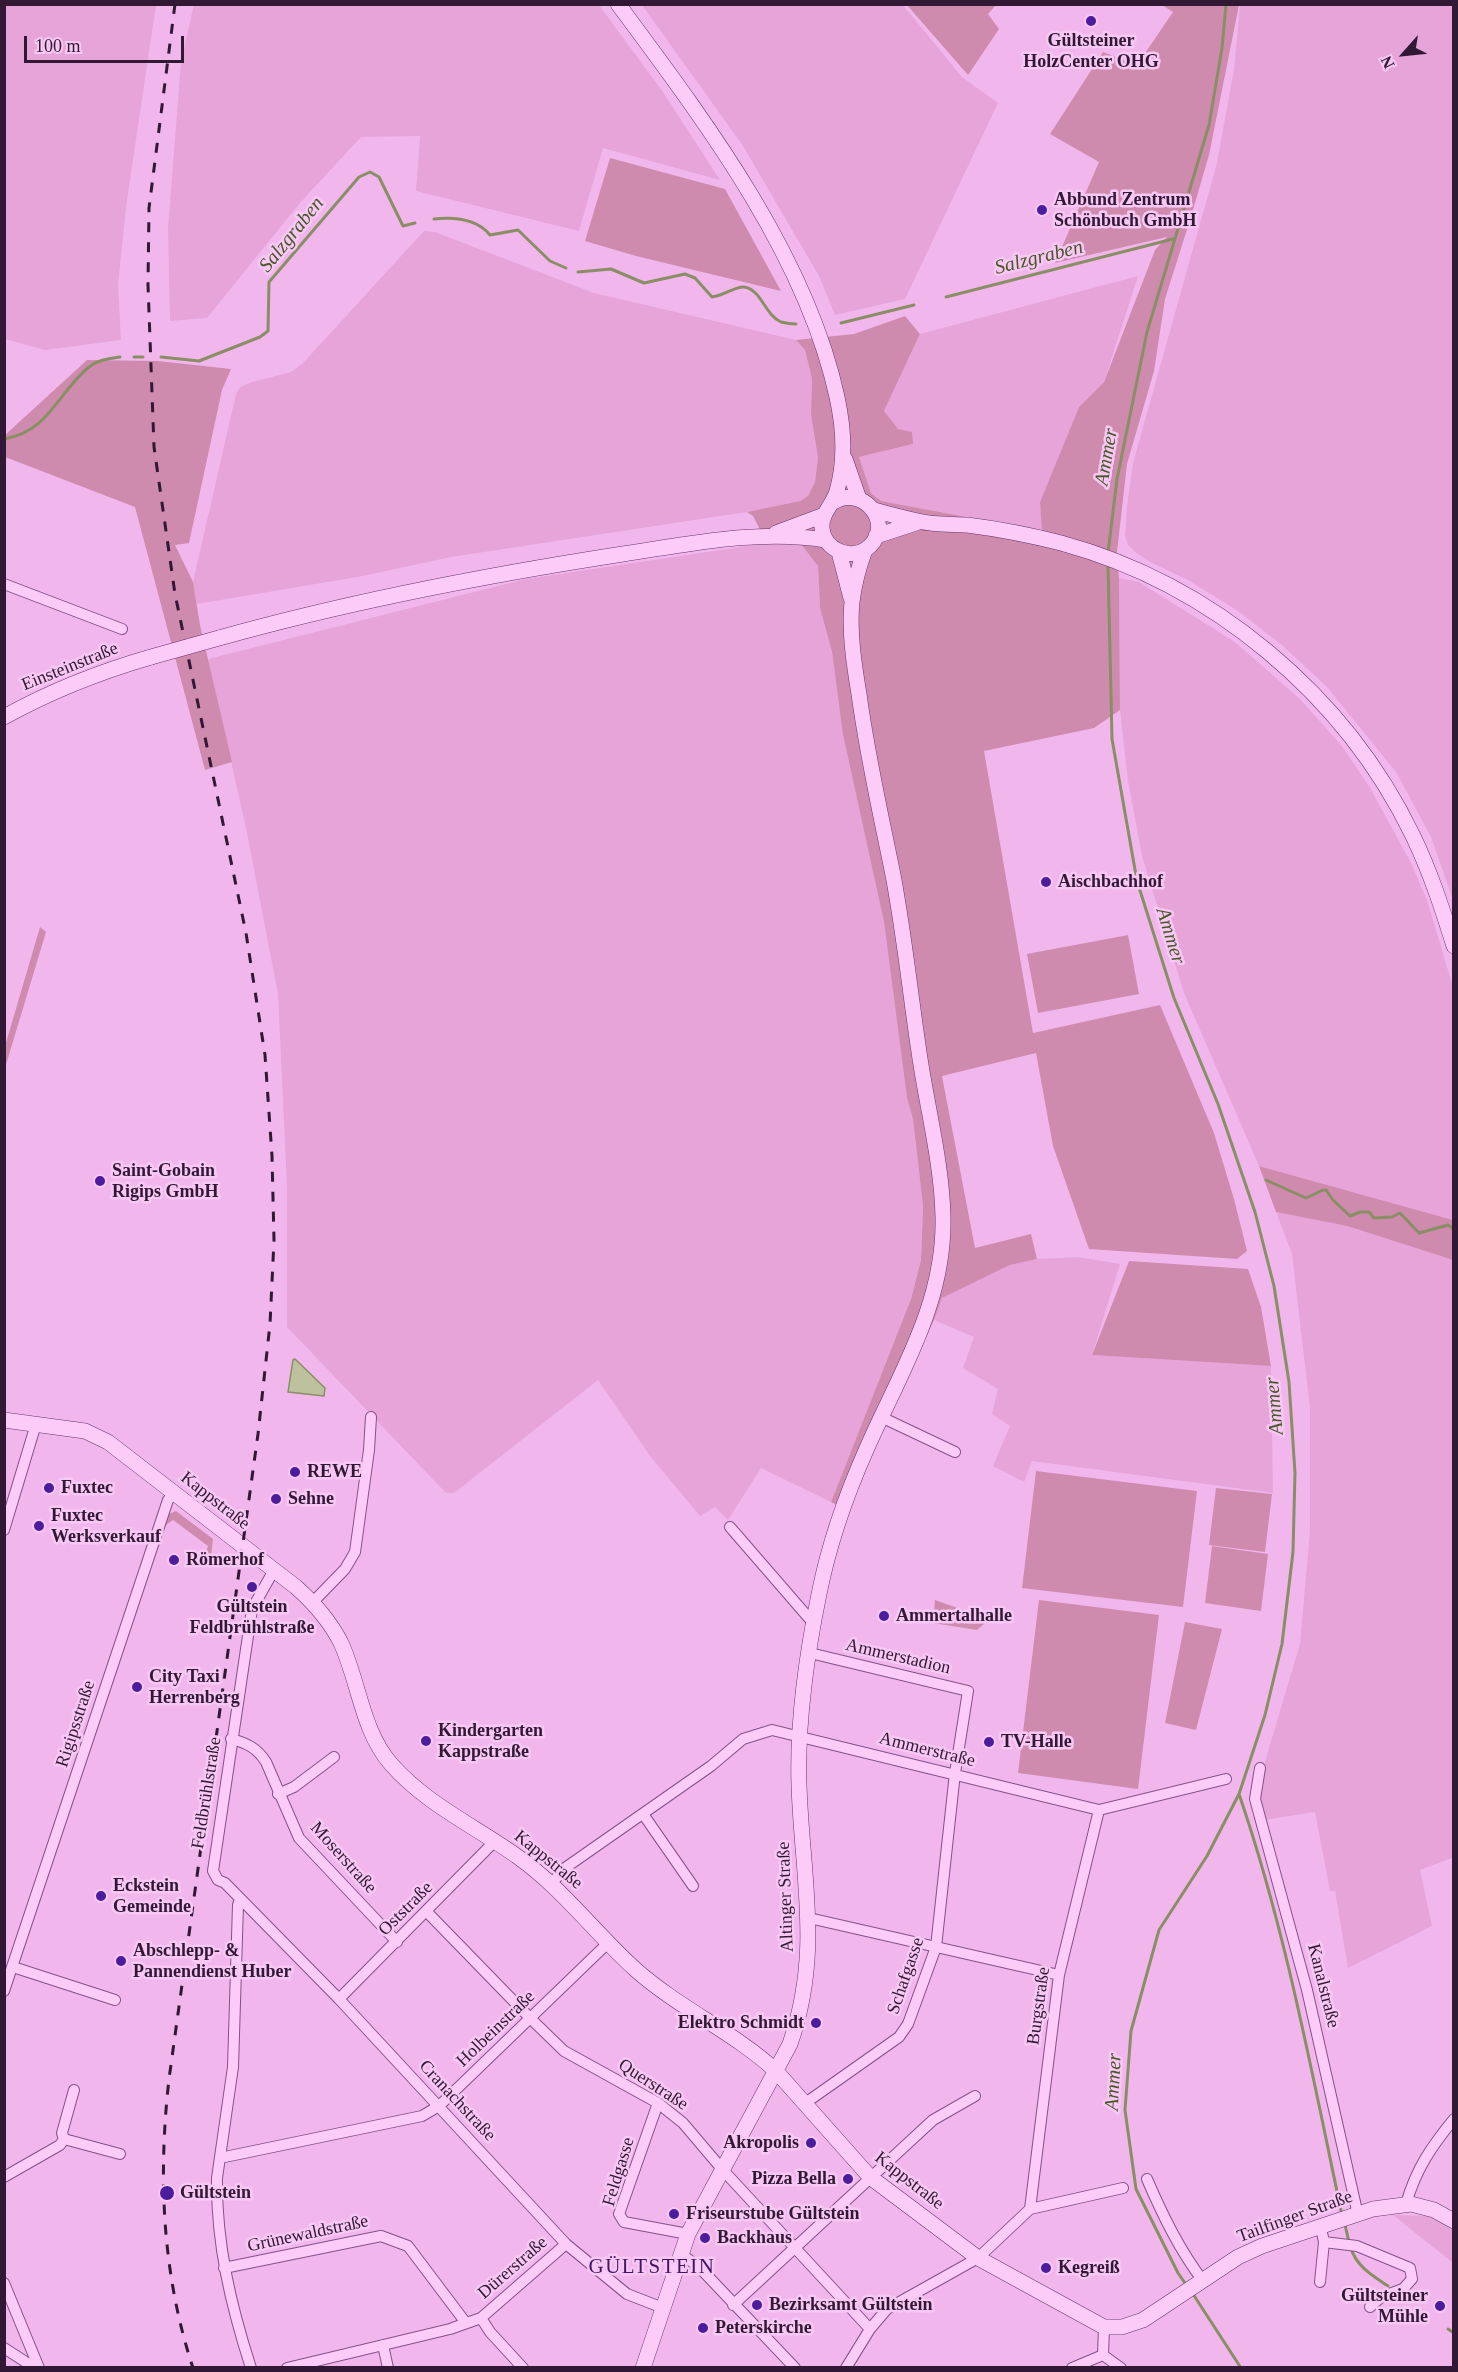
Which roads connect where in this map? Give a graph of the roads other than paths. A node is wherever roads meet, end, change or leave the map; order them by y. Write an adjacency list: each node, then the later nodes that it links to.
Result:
1 (618, 4): 2 (street)
2 (844, 456): 3 (street); 4 (street)
3 (859, 499): 4 (street); 5 (street)
4 (828, 509): 7 (street); 9 (street)
5 (874, 510): 6 (street); 8 (street)
6 (919, 522): 8 (street); 16 (street)
7 (770, 535): 9 (street); 15 (street, Einsteinstraße, bridge)
8 (876, 536): 10 (street)
9 (826, 540): 11 (street)
10 (865, 550): 11 (street); 13 (street)
11 (839, 552): 13 (street)
12 (4, 584): 14 (street)
13 (852, 601): 18 (street, Altinger Straße)
14 (122, 629)
15 (4, 717)
16 (1454, 946)
17 (371, 1417): 26 (street)
18 (881, 1417): 21 (street); 27 (street, Altinger Straße)
19 (4, 1420): 20 (street, Kappstraße)
20 (36, 1424): 22 (street, Kappstraße); 24 (street)
21 (955, 1452)
22 (174, 1494): 25 (street, Kappstraße); 47 (street, Rigipsstraße)
23 (730, 1527): 27 (street)
24 (4, 1530)
25 (274, 1570): 26 (street, Kappstraße); 30 (street, Feldbrühlstraße)
26 (313, 1602): 38 (street, Kappstraße)
27 (813, 1624): 28 (street, Altinger Straße)
28 (810, 1653): 29 (street, Altinger Straße); 33 (street, Ammerstadion)
29 (800, 1736): 33 (street, Ammerstraße); 37 (street, Ammerstraße); 43 (street, Altinger Straße)
30 (231, 1739): 35 (street, Moserstraße); 41 (street, Feldbrühlstraße)
31 (334, 1757): 35 (street)
32 (1260, 1768): 70 (street, Kanalstraße)
33 (954, 1773): 36 (street, Ammerstraße); 46 (street, Schafgasse)
34 (1226, 1779): 36 (street, Ammerstraße)
35 (279, 1794): 44 (street, Moserstraße)
36 (1099, 1810): 48 (street, Burgstraße)
37 (643, 1814): 39 (street, Ammerstraße); 40 (street)
38 (494, 1842): 39 (street, Kappstraße); 42 (street, Oststraße)
39 (552, 1883): 45 (street, Kappstraße)
40 (693, 1886)
41 (240, 1899): 50 (street, Cranachstraße); 62 (street)
42 (427, 1912): 44 (street, Oststraße); 52 (street, Querstraße)
43 (809, 1918): 46 (street); 53 (street, Altinger Straße)
44 (397, 1942): 50 (street, Oststraße)
45 (609, 1942): 52 (street, Holbeinstraße); 53 (street, Kappstraße)
46 (936, 1947): 48 (street); 57 (street, Schafgasse)
47 (13, 1967): 49 (street, Rigipsstraße); 51 (street)
48 (1059, 1975): 69 (street, Burgstraße)
49 (4, 1991)
50 (339, 1999): 58 (street, Cranachstraße)
51 (115, 2000)
52 (531, 2019): 56 (street, Querstraße); 58 (street, Holbeinstraße)
53 (776, 2070): 57 (street, Kappstraße); 63 (street, Altinger Straße)
54 (74, 2090): 60 (street)
55 (975, 2096): 65 (street)
56 (658, 2103): 63 (street, Querstraße); 72 (street, Feldgasse)
57 (804, 2104): 65 (street, Kappstraße)
58 (439, 2106): 62 (street, Holbeinstraße); 74 (street, Cranachstraße)
59 (1454, 2119): 68 (street)
60 (64, 2139): 61 (street); 64 (street)
61 (120, 2154)
62 (220, 2158): 78 (street)
63 (722, 2169): 72 (street, Altinger Straße); 75 (street, Querstraße)
64 (4, 2177)
65 (870, 2177): 75 (street); 77 (street, Kappstraße)
66 (1147, 2179): 81 (street)
67 (1123, 2188): 69 (street)
68 (1406, 2204): 70 (street, Tailfinger Straße); 71 (street, Tailfinger Straße)
69 (1030, 2209): 77 (street)
70 (1348, 2219): 73 (street, Tailfinger Straße)
71 (1454, 2221)
72 (688, 2234): 76 (street, Altinger Straße)
73 (1323, 2235): 79 (street); 81 (street, Tailfinger Straße); 83 (street)
74 (566, 2244): 84 (street, Cranachstraße); 85 (street, Dürerstraße)
75 (793, 2247): 82 (street); 88 (street, Querstraße)
76 (680, 2253): 82 (street); 84 (street, Altinger Straße)
77 (978, 2258): 87 (street, Kappstraße); 88 (street)
78 (224, 2268): 86 (street, Grünewaldstraße); 93 (street)
79 (1320, 2282)
80 (4, 2283): 92 (street)
81 (1201, 2283): 87 (street, Tailfinger Straße)
82 (733, 2305): 98 (street)
83 (1370, 2307)
84 (663, 2308): 97 (street, Altinger Straße)
85 (481, 2318): 86 (street, Dürerstraße); 96 (street, Dürerstraße)
86 (466, 2323): 89 (street, Dürerstraße)
87 (1104, 2327): 91 (street)
88 (870, 2329): 99 (street)
89 (383, 2345): 94 (street, Dürerstraße); 95 (street)
90 (4, 2348): 92 (street)
91 (1103, 2355): 100 (street); 101 (street)
92 (37, 2367)
93 (251, 2367)
94 (287, 2367)
95 (388, 2367)
96 (523, 2367)
97 (643, 2367)
98 (795, 2367)
99 (846, 2367)
100 (1072, 2367)
101 (1121, 2367)

